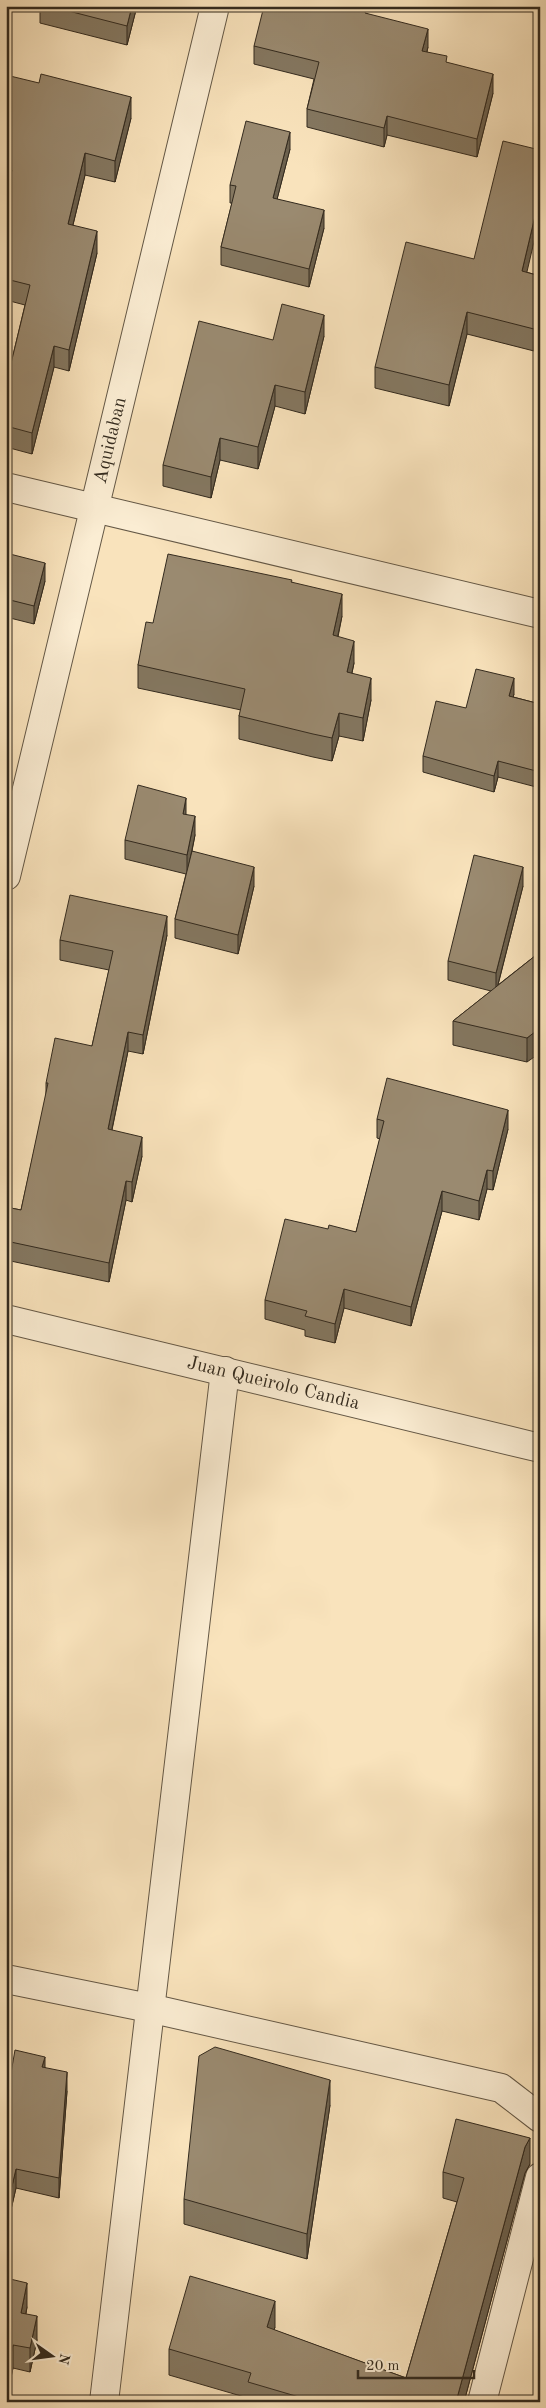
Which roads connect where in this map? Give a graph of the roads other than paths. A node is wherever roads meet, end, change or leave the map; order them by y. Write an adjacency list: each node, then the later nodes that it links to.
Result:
1 (215, 6): 3 (street, Aquidaban)
2 (6, 487): 3 (street)
3 (97, 507): 4 (street); 5 (street, Aquidaban)
4 (540, 614)
5 (6, 876)
6 (6, 1319): 7 (street, Juan Queirolo Candia)
7 (225, 1372): 8 (street, Juan Queirolo Candia); 10 (street)
8 (540, 1448)
9 (6, 1979): 10 (street)
10 (149, 2008): 11 (street); 13 (street)
11 (540, 2118)
12 (540, 2177): 14 (street)
13 (104, 2402)
14 (482, 2402)

